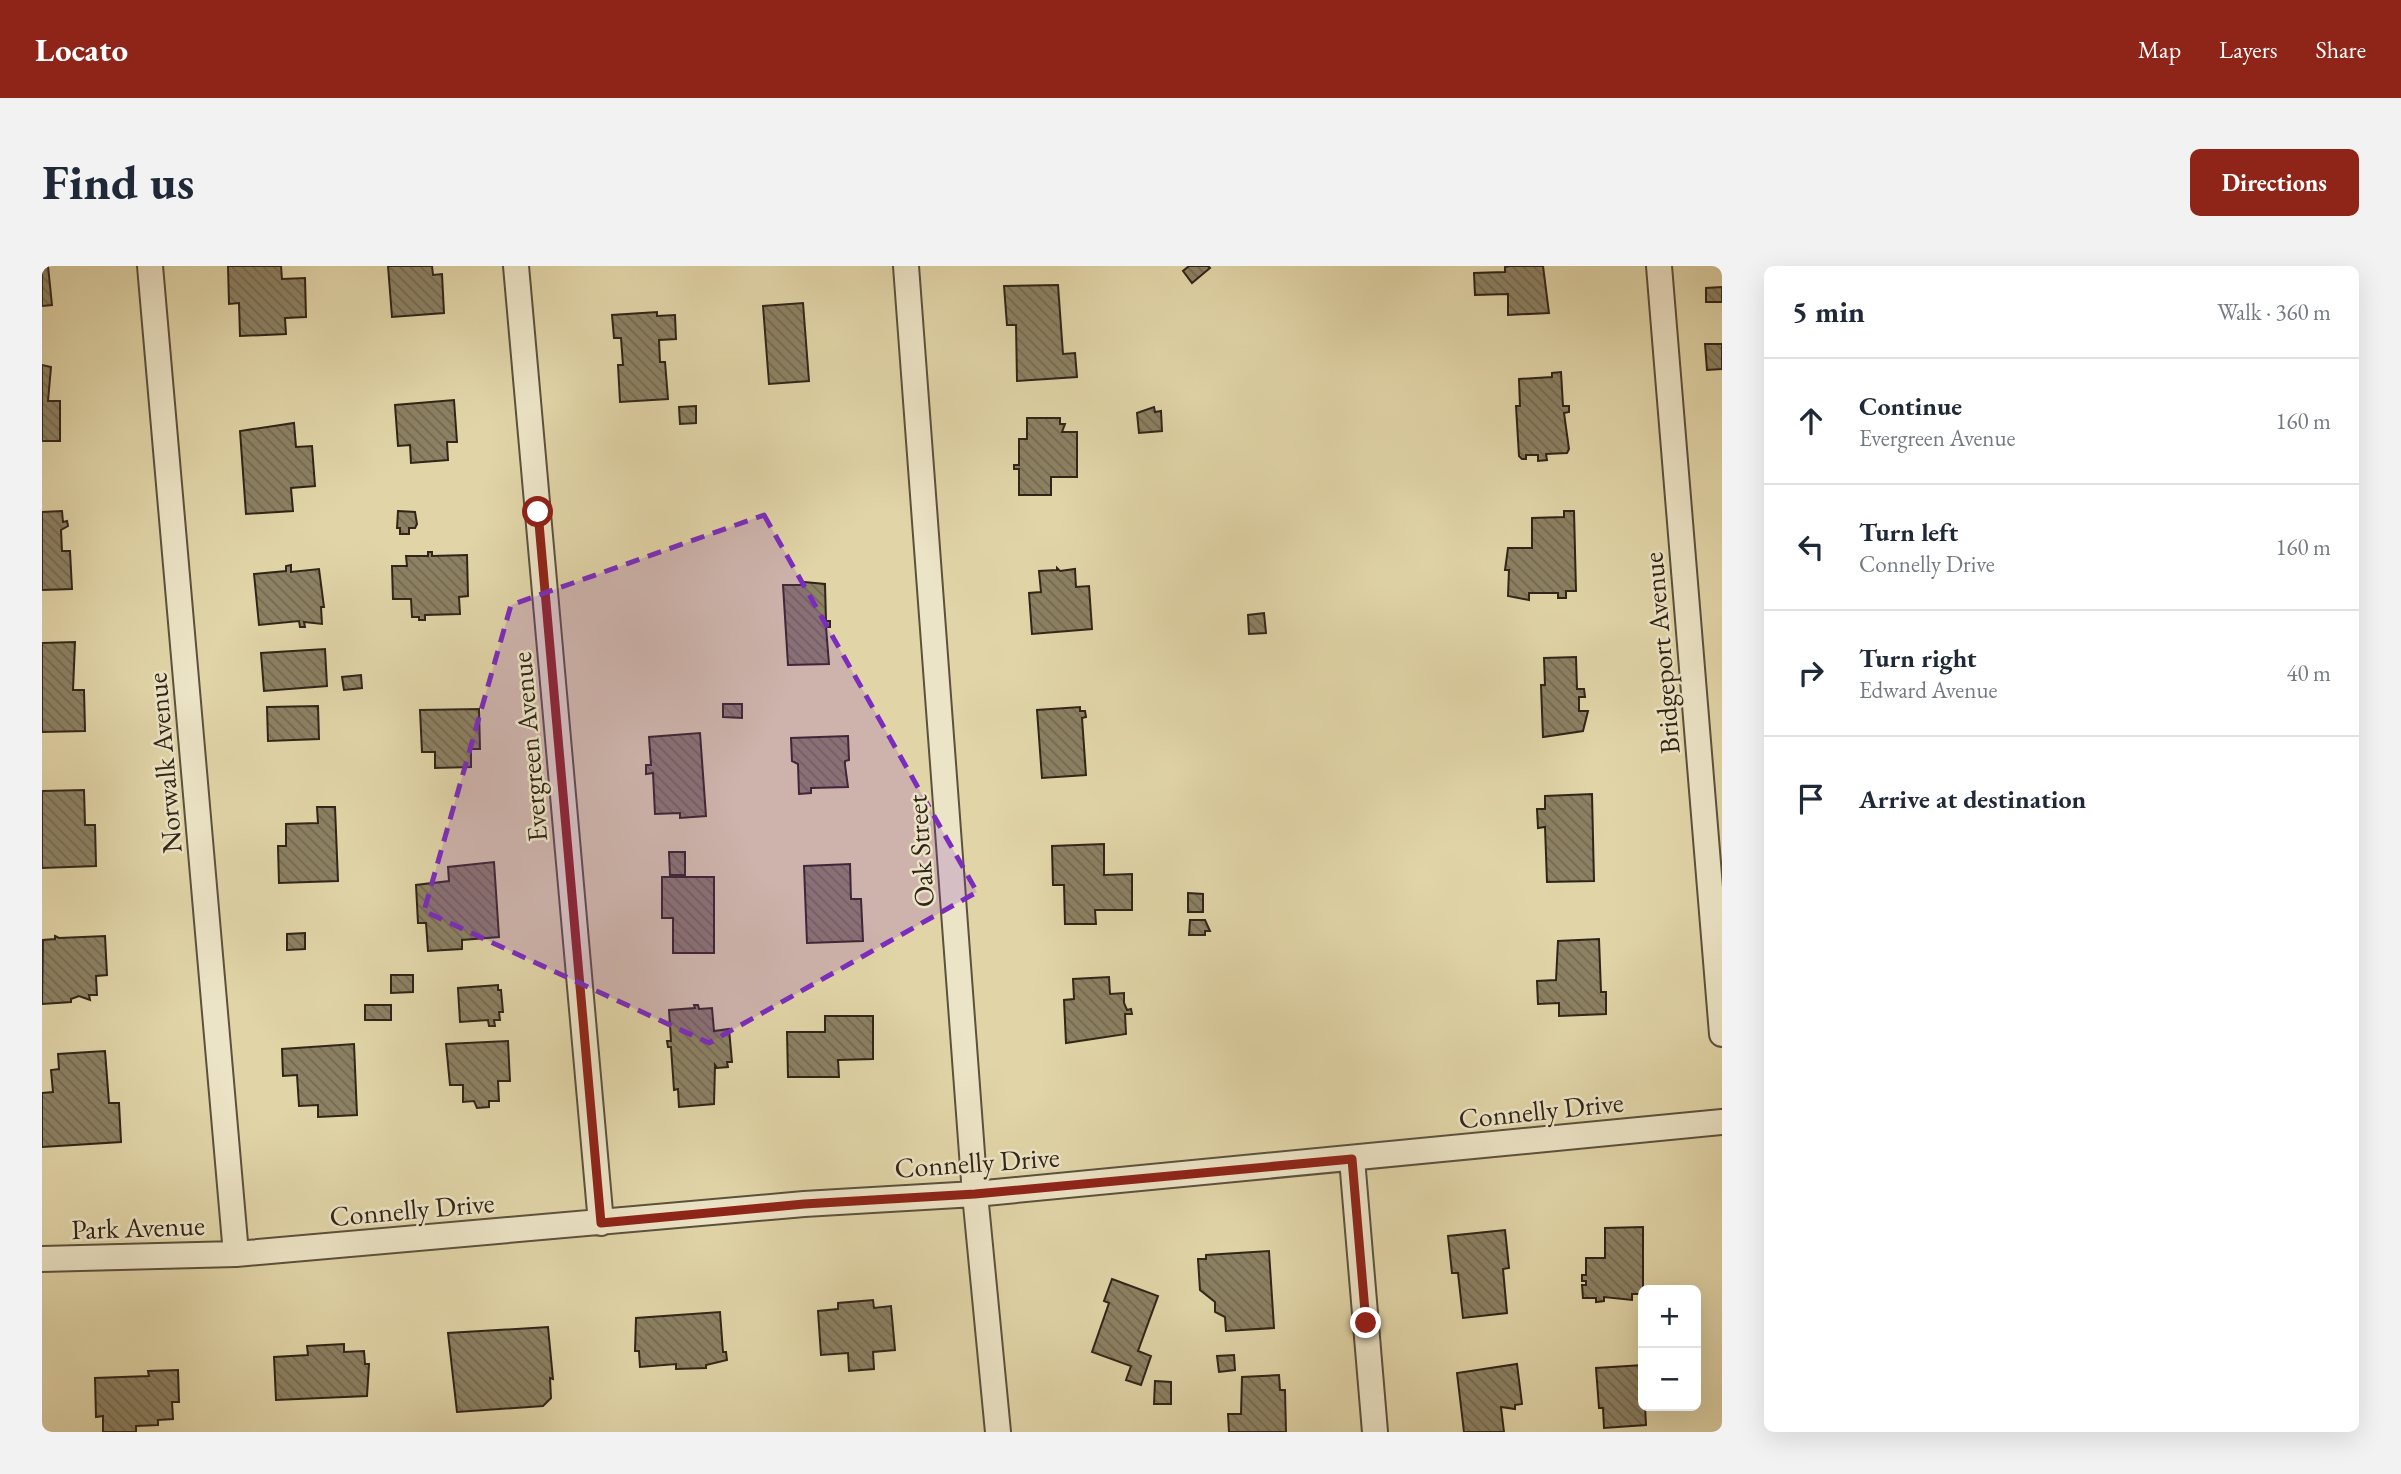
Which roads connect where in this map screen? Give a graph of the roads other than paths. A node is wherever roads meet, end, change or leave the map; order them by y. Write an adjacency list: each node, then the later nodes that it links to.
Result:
1 (150, 266): 10 (street, Norwalk Avenue)
2 (516, 266): 9 (street, Evergreen Avenue)
3 (906, 266): 8 (street, Oak Street)
4 (1659, 266): 5 (street, Bridgeport Avenue)
5 (1722, 1034)
6 (1722, 1122): 7 (street, Connelly Drive)
7 (1352, 1159): 8 (street, Connelly Drive); 13 (street)
8 (975, 1194): 9 (street, Connelly Drive); 12 (street, Oak Street)
9 (601, 1223): 10 (street, Connelly Drive)
10 (236, 1254): 11 (street, Park Avenue)
11 (42, 1259)
12 (998, 1432)
13 (1375, 1432)

